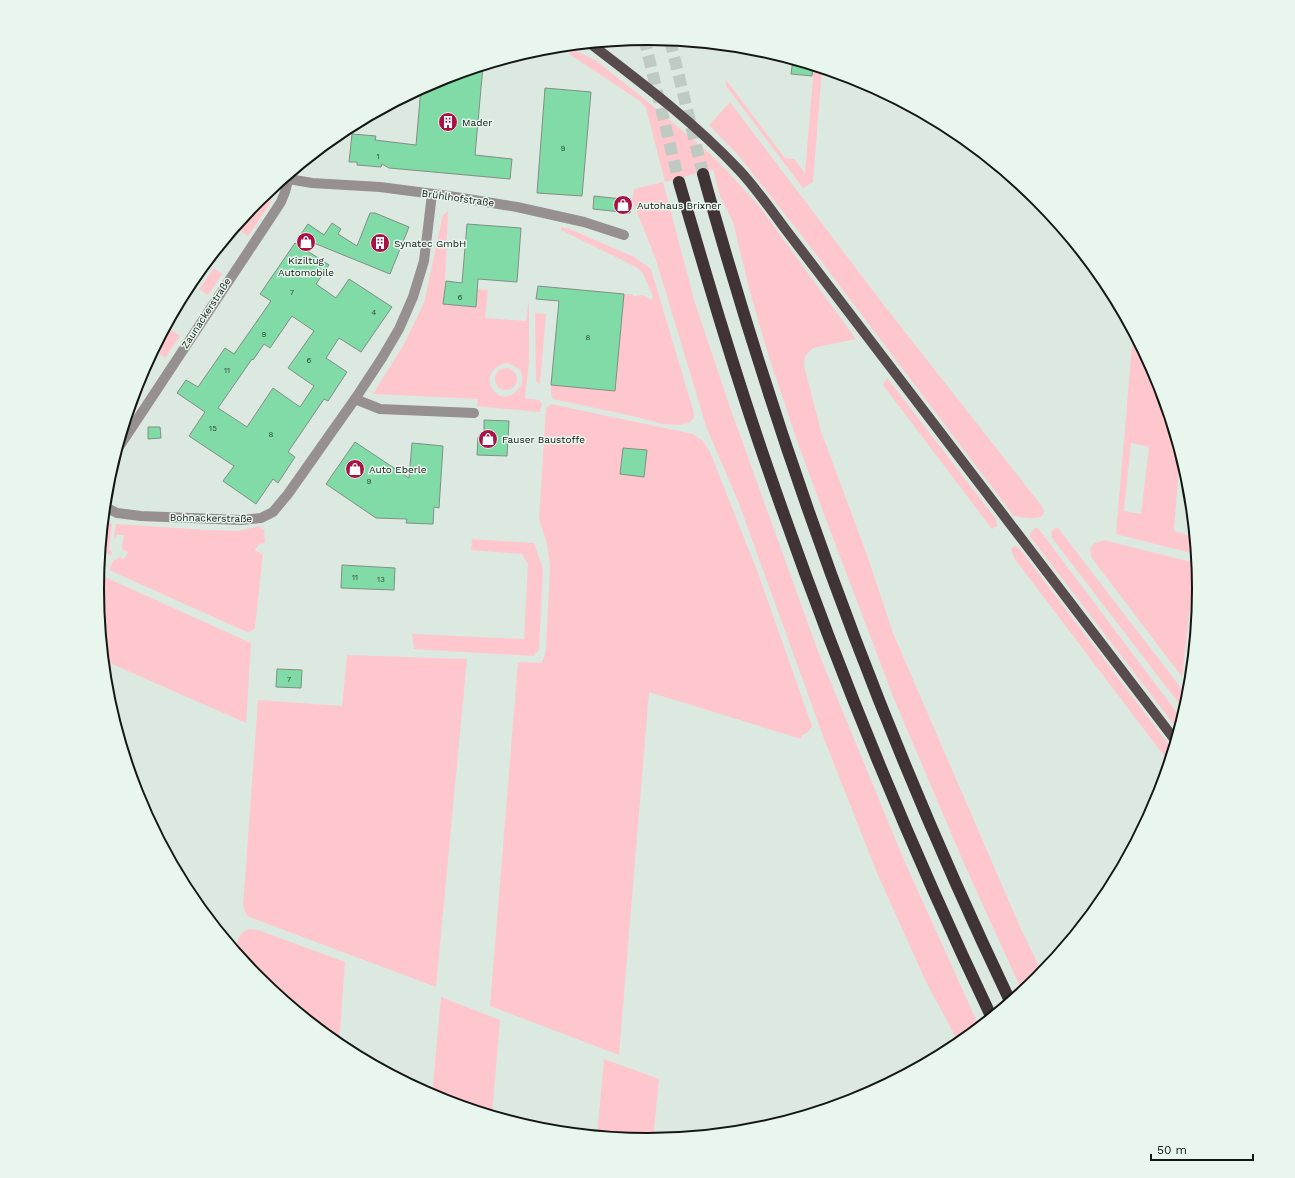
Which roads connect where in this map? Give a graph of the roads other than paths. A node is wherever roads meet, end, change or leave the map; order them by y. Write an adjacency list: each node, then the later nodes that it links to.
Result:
1 (596, 48): 12 (main road)
2 (702, 174): 13 (highway)
3 (292, 178): 6 (street, Brühlhofstraße)
4 (287, 182): 10 (street, Zaunackerstraße)
5 (679, 182): 14 (highway)
6 (432, 194): 7 (street, Brühlhofstraße); 8 (street, Bohnackerstraße)
7 (624, 235)
8 (355, 399): 9 (street); 11 (street, Bohnackerstraße)
9 (474, 413)
10 (129, 426)
11 (109, 510)
12 (1171, 735)
13 (1008, 996)
14 (989, 1012)

